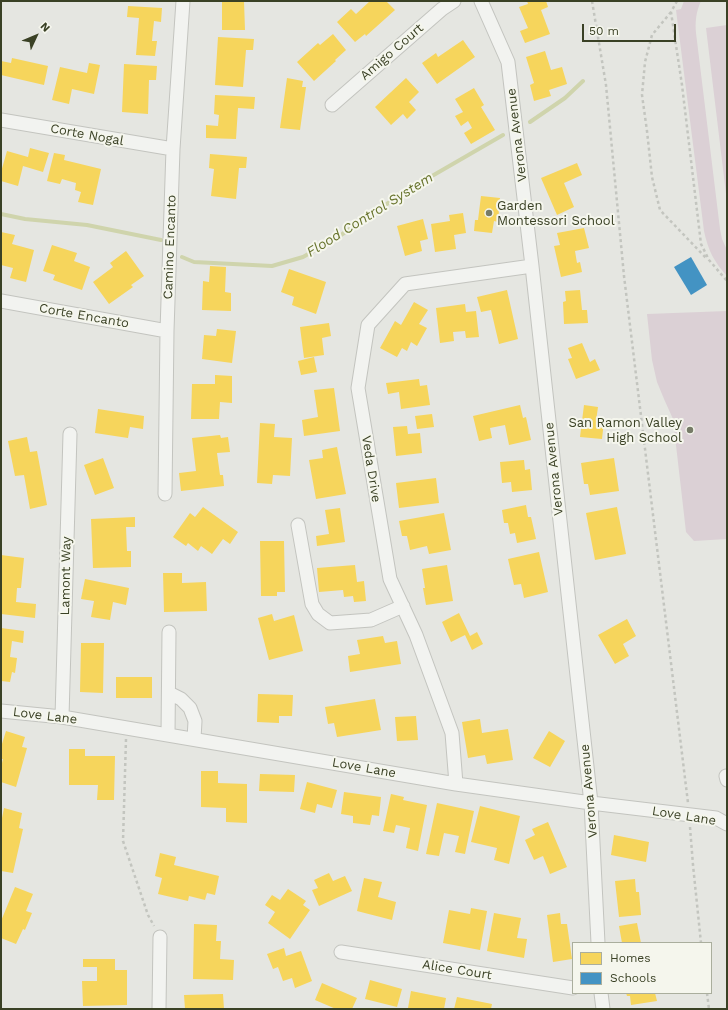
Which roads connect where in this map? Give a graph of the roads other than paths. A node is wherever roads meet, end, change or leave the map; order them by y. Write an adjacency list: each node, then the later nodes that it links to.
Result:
1 (183, 1): 6 (street, Camino Encanto)
2 (454, 1): 4 (street, Amigo Court)
3 (481, 1): 7 (street, Verona Avenue)
4 (332, 105)
5 (1, 120): 6 (street, Corte Nogal)
6 (174, 149): 9 (street, Camino Encanto)
7 (532, 266): 13 (street, Veda Drive); 21 (street, Verona Avenue)
8 (1, 301): 9 (street, Corte Encanto)
9 (167, 331): 11 (street, Camino Encanto)
10 (70, 434): 17 (street, Lamont Way)
11 (165, 494)
12 (298, 526): 13 (street)
13 (403, 606): 20 (street, Veda Drive)
14 (169, 632): 15 (street)
15 (169, 693): 18 (street); 19 (street)
16 (1, 711): 17 (street, Love Lane)
17 (62, 717): 18 (street, Love Lane)
18 (168, 735): 19 (street, Love Lane)
19 (194, 740): 20 (street, Love Lane)
20 (456, 784): 21 (street, Love Lane)
21 (591, 804): 22 (street, Love Lane); 24 (street, Verona Avenue)
22 (727, 824)
23 (160, 937): 28 (street)
24 (598, 942)
25 (341, 952): 26 (street, Alice Court)
26 (572, 988)
27 (601, 994): 29 (street)
28 (160, 1009)
29 (603, 1009)

